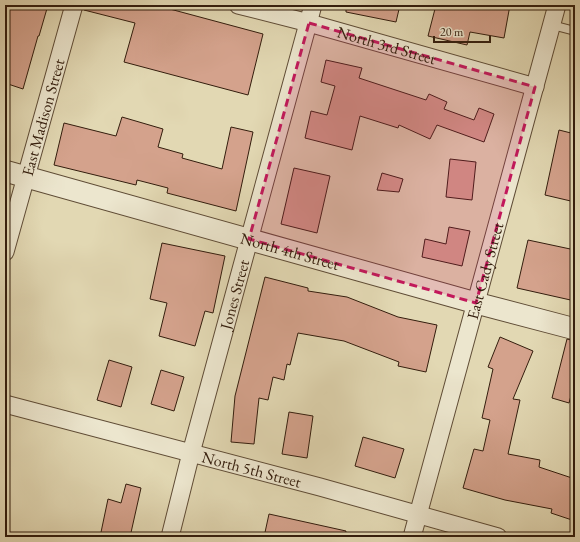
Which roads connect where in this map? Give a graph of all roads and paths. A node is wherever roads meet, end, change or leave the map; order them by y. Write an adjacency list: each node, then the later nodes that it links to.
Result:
1 (74, 5): 10 (street, East Madison Street)
2 (238, 5): 5 (street, North 3rd Street)
3 (313, 5): 5 (street, Jones Street)
4 (557, 5): 6 (street, East Cady Street)
5 (308, 23): 8 (street, North 3rd Street); 11 (street, Jones Street)
6 (552, 25): 7 (lane); 8 (street, East Cady Street)
7 (575, 31)
8 (535, 87): 13 (street, East Cady Street)
9 (5, 171): 10 (street, North 4th Street)
10 (26, 177): 11 (street, North 4th Street); 12 (street, East Madison Street)
11 (249, 239): 13 (street, North 4th Street); 16 (street, Jones Street)
12 (5, 252)
13 (476, 303): 14 (street, North 4th Street); 17 (street, East Cady Street)
14 (575, 329)
15 (5, 404): 16 (street, North 5th Street)
16 (191, 453): 17 (street, North 5th Street); 18 (street, Jones Street)
17 (419, 515): 19 (street, East Cady Street); 20 (street, North 5th Street)
18 (170, 537)
19 (412, 537)
20 (498, 537)

